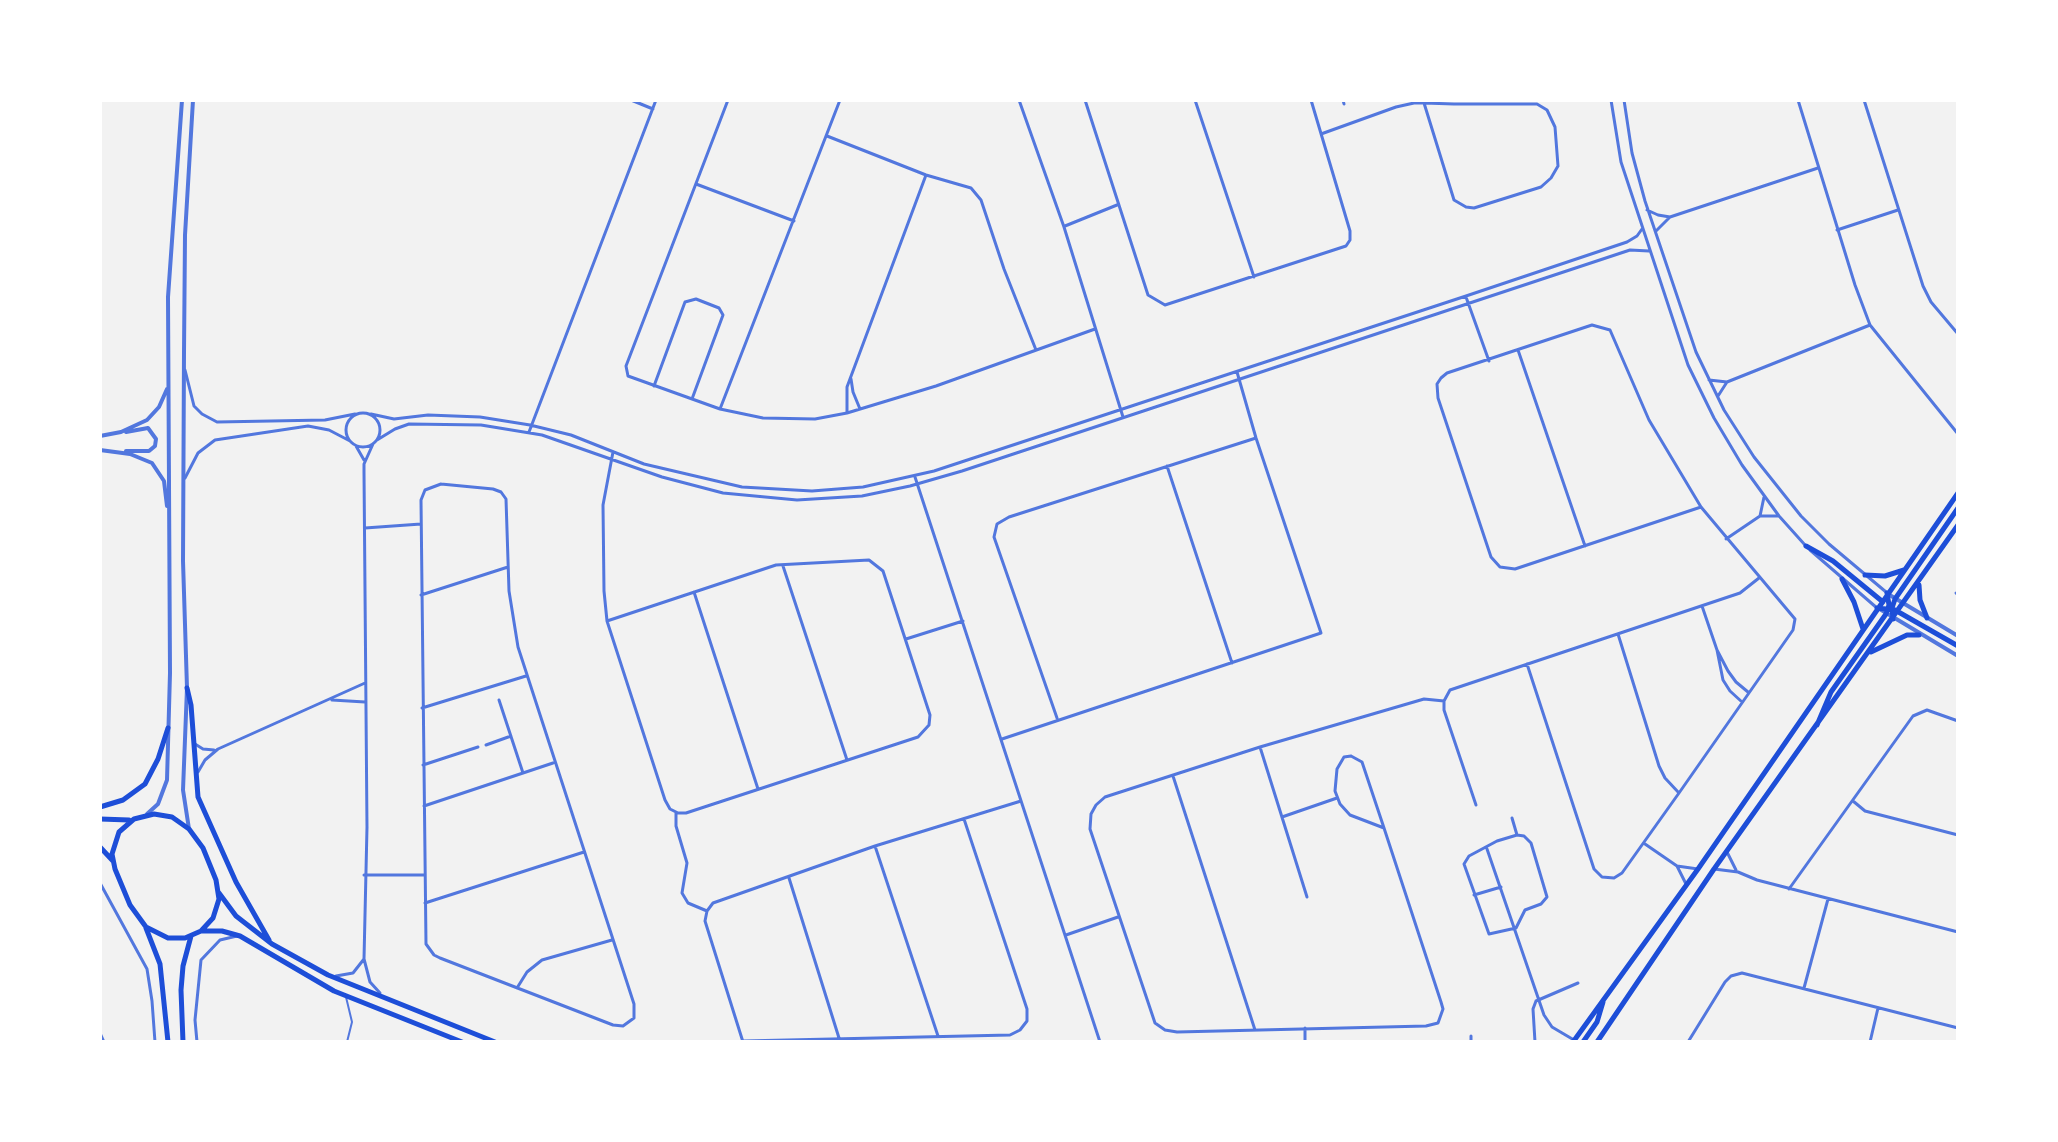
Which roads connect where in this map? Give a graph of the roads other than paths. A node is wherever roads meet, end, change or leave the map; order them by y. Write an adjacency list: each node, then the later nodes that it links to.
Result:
1 (182, 100): 50 (street)
2 (193, 100): 44 (street)
3 (631, 100): 19 (street)
4 (656, 100): 19 (street)
5 (728, 100): 24 (street)
6 (840, 100): 21 (street)
7 (1019, 100): 30 (street)
8 (1085, 100): 25 (street)
9 (1195, 100): 35 (street)
10 (1311, 100): 20 (street)
11 (1397, 100): 18 (street)
12 (1611, 100): 31 (street)
13 (1624, 100): 26 (street)
14 (1798, 100): 22 (street)
15 (1864, 100): 27 (street)
16 (1454, 102): 17 (street); 17 (street)
17 (1424, 103): 18 (street)
18 (1396, 107): 20 (street)
19 (653, 109): 61 (street)
20 (1321, 134): 35 (street)
21 (826, 136): 23 (street); 29 (street)
22 (1818, 168): 28 (street); 32 (street)
23 (926, 175): 41 (street); 46 (street)
24 (696, 184): 29 (street); 51 (street)
25 (1117, 205): 30 (street); 35 (street)
26 (1647, 210): 28 (street); 33 (street)
27 (1898, 210): 32 (street); 40 (street)
28 (1670, 217): 33 (street)
29 (794, 221): 54 (street)
30 (1064, 227): 39 (street)
31 (1642, 229): 34 (street); 36 (street)
32 (1837, 230): 38 (street)
33 (1655, 233): 48 (street)
34 (1649, 251): 37 (street); 79 (street)
35 (1254, 277)
36 (1466, 296): 37 (street); 45 (street)
37 (1469, 304): 43 (street); 47 (street)
38 (1870, 325): 49 (street); 64 (street)
39 (1095, 329): 41 (street); 56 (street)
40 (1958, 334)
41 (1036, 350): 55 (street)
42 (1518, 350): 43 (street); 80 (street); 89 (street)
43 (1489, 361): 89 (street)
44 (184, 364): 58 (street); 77 (street)
45 (1237, 372): 47 (street); 56 (street)
46 (851, 379): 55 (street); 57 (street)
47 (1240, 379): 60 (street); 66 (street)
48 (1709, 380): 49 (street); 52 (street)
49 (1727, 382): 52 (street)
50 (169, 383): 62 (street); 82 (street)
51 (654, 386): 53 (street); 53 (street)
52 (1717, 398): 94 (street)
53 (692, 399): 54 (street)
54 (720, 409): 57 (street)
55 (860, 409): 57 (street)
56 (1121, 410): 60 (street); 75 (street)
57 (847, 413)
58 (355, 414): 59 (street); 68 (street)
59 (371, 414): 61 (street); 67 (street)
60 (1123, 417): 76 (street)
61 (530, 425): 63 (street); 71 (street)
62 (121, 432): 65 (street); 70 (street)
63 (529, 432): 67 (street); 72 (street)
64 (1958, 434)
65 (100, 436)
66 (1256, 438): 74 (street); 119 (street)
67 (375, 442): 68 (street); 73 (street)
68 (352, 443): 73 (street); 77 (street)
69 (100, 450): 70 (street)
70 (119, 452): 82 (street)
71 (613, 452): 72 (street); 75 (street)
72 (612, 459): 76 (street); 108 (street)
73 (364, 464): 87 (street)
74 (1167, 466): 119 (street); 131 (street)
75 (915, 477): 76 (street)
76 (918, 484): 109 (street)
77 (184, 486): 123 (street)
78 (1958, 493): 93 (main road)
79 (1764, 496): 83 (street); 84 (street)
80 (1701, 507): 88 (street); 89 (street)
81 (1958, 508): 104 (main road)
82 (170, 512): 133 (street)
83 (1760, 516): 84 (street); 88 (street)
84 (1779, 516): 90 (street)
85 (421, 524): 87 (street); 92 (street); 100 (street)
86 (1958, 525): 97 (main road)
87 (363, 528): 122 (street)
88 (1726, 539): 95 (street)
89 (1585, 546)
90 (1806, 546): 96 (street); 101 (main road)
91 (783, 564): 98 (street); 114 (street); 142 (street)
92 (508, 567): 100 (street); 121 (street)
93 (1905, 569): 94 (main road); 99 (main road)
94 (1865, 575): 99 (street)
95 (1759, 578): 103 (street); 124 (street)
96 (1842, 579): 105 (street); 110 (main road)
97 (1919, 581): 102 (main road); 106 (main road)
98 (694, 592): 108 (street); 148 (street)
99 (1887, 593): 101 (main road); 104 (main road)
100 (421, 595): 130 (street)
101 (1882, 601): 104 (main road); 105 (main road)
102 (1903, 604): 104 (main road); 106 (street)
103 (1702, 606): 111 (street); 116 (street)
104 (1892, 607): 105 (main road); 107 (main road); 115 (main road); 134 (main road)
105 (1877, 608): 110 (main road)
106 (1927, 618): 113 (street)
107 (1893, 619): 112 (street); 117 (main road)
108 (607, 621): 156 (street)
109 (963, 621): 114 (street); 136 (street)
110 (1863, 629): 175 (main road)
111 (1617, 634): 120 (street); 149 (street)
112 (1919, 635): 117 (main road); 118 (street)
113 (1958, 636)
114 (905, 639): 142 (street)
115 (1958, 646)
116 (1717, 650): 124 (street); 129 (street)
117 (1870, 652): 134 (main road)
118 (1958, 656)
119 (1232, 663): 131 (street)
120 (1527, 664): 127 (street); 167 (street)
121 (526, 676): 130 (street); 143 (street)
122 (365, 683): 125 (street); 128 (street)
123 (187, 688): 137 (main road); 164 (street)
124 (1749, 693): 129 (street)
125 (332, 700): 128 (street); 141 (street)
126 (499, 700): 135 (street)
127 (1444, 701): 140 (street); 153 (street)
128 (366, 702): 178 (street)
129 (1742, 702): 149 (street)
130 (422, 708): 144 (street)
131 (1057, 718): 136 (street)
132 (1958, 721): 151 (street)
133 (168, 728): 155 (main road); 157 (street)
134 (1815, 729): 172 (main road)
135 (511, 736): 138 (street); 145 (street)
136 (1002, 739): 152 (street)
137 (193, 742): 141 (street); 147 (main road)
138 (486, 745)
139 (478, 747): 144 (street)
140 (1260, 747): 146 (street); 158 (street)
141 (218, 749): 147 (street)
142 (847, 760): 148 (street)
143 (554, 763): 145 (street); 171 (street)
144 (423, 765): 154 (street)
145 (523, 773): 154 (street)
146 (1173, 776): 191 (street); 213 (street)
147 (196, 785): 200 (main road)
148 (758, 789): 156 (street)
149 (1679, 793): 167 (street)
150 (1337, 798): 158 (street); 163 (street); 163 (street)
151 (1852, 800): 166 (street); 184 (street)
152 (1022, 801): 162 (street); 196 (street)
153 (1476, 805)
154 (424, 806): 179 (street)
155 (100, 807)
156 (676, 812): 190 (street)
157 (147, 814): 161 (main road); 164 (main road)
158 (1282, 817): 187 (street)
159 (1512, 818): 165 (street)
160 (100, 819): 161 (main road)
161 (134, 819): 173 (main road)
162 (964, 819): 168 (street); 215 (street)
163 (1384, 828): 211 (street)
164 (189, 829): 185 (main road)
165 (1517, 835): 170 (street); 193 (street)
166 (1958, 835)
167 (1643, 843): 174 (street)
168 (875, 846): 180 (street); 215 (street)
169 (100, 847): 173 (main road)
170 (1487, 848): 183 (street); 186 (street)
171 (584, 852): 189 (street); 199 (street)
172 (1727, 852): 176 (main road); 177 (street)
173 (113, 861): 192 (main road)
174 (1677, 866): 175 (street); 182 (street)
175 (1698, 869): 182 (main road)
176 (1714, 869): 177 (street); 231 (main road)
177 (1738, 872): 184 (street)
178 (364, 875): 179 (street); 201 (street)
179 (424, 875): 189 (street)
180 (788, 877): 190 (street); 216 (street)
181 (100, 883): 220 (street)
182 (1686, 885): 209 (main road)
183 (1501, 887): 186 (street); 193 (street)
184 (1789, 889): 188 (street)
185 (219, 893): 194 (main road); 200 (main road)
186 (1474, 896): 193 (street)
187 (1307, 897)
188 (1828, 899): 195 (street); 205 (street)
189 (425, 903): 204 (street)
190 (707, 911): 217 (street)
191 (1118, 917): 196 (street); 213 (street)
192 (146, 927): 197 (main road); 221 (main road)
193 (1516, 928): 207 (street)
194 (201, 931): 197 (main road); 198 (main road)
195 (1958, 932)
196 (1066, 935): 227 (street)
197 (191, 936): 222 (main road)
198 (240, 936): 206 (main road); 223 (street)
199 (612, 940): 204 (street); 204 (street)
200 (272, 944): 202 (main road)
201 (364, 959): 202 (street); 208 (street)
202 (328, 975): 208 (main road)
203 (1578, 983): 207 (street)
204 (517, 988)
205 (1804, 988): 210 (street); 232 (street)
206 (345, 996): 224 (lane); 225 (main road)
207 (1540, 998): 218 (street); 229 (street)
208 (388, 1000): 226 (main road)
209 (1603, 1001): 218 (main road); 230 (main road)
210 (1878, 1008): 212 (street); 233 (street)
211 (1305, 1028): 213 (street); 228 (street)
212 (1958, 1028)
213 (1255, 1030)
214 (100, 1033): 219 (street)
215 (938, 1036): 216 (street)
216 (839, 1038): 217 (street)
217 (743, 1041)
218 (1574, 1041)
219 (104, 1042)
220 (155, 1042)
221 (168, 1042)
222 (183, 1042)
223 (197, 1042)
224 (347, 1042)
225 (462, 1042)
226 (495, 1042)
227 (1100, 1042)
228 (1305, 1042)
229 (1535, 1042)
230 (1583, 1042)
231 (1597, 1042)
232 (1688, 1042)
233 (1870, 1042)

